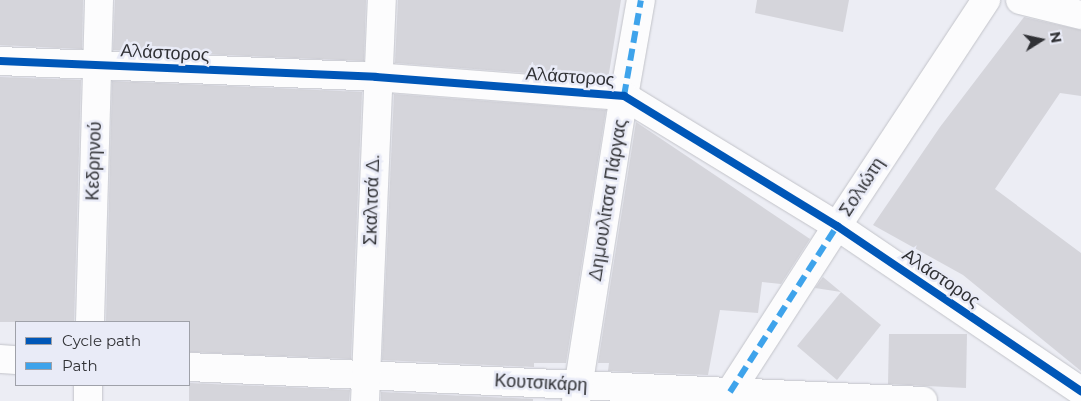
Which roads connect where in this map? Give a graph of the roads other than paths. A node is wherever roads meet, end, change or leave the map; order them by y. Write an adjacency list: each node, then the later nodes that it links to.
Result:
1 (99, 0): 8 (street, Κεδρηνού)
2 (382, 0): 9 (street, Σκαλτσά Δ.)
3 (641, 0): 10 (street, Δημουλίτσα Πάργας)
4 (986, 0): 11 (street, Σολιώτη)
5 (1020, 0): 6 (street)
6 (1081, 16)
7 (0, 61): 8 (street, Αλάστορος)
8 (97, 64): 9 (street, Αλάστορος); 12 (street, Κεδρηνού)
9 (376, 77): 10 (street, Αλάστορος); 17 (street, Σκαλτσά Δ.)
10 (624, 96): 11 (street, Αλάστορος); 19 (street, Δημουλίτσα Πάργας)
11 (837, 226): 18 (street, Αλάστορος); 20 (street, Σολιώτη)
12 (90, 321)
13 (0, 359): 14 (street)
14 (15, 360)
15 (190, 367): 17 (street, Κουτσικάρη)
16 (88, 386): 21 (street)
17 (365, 388): 19 (street, Κουτσικάρη)
18 (1081, 391)
19 (577, 393): 20 (street, Κουτσικάρη)
20 (728, 397): 22 (street, Κουτσικάρη)
21 (88, 401)
22 (923, 401)

